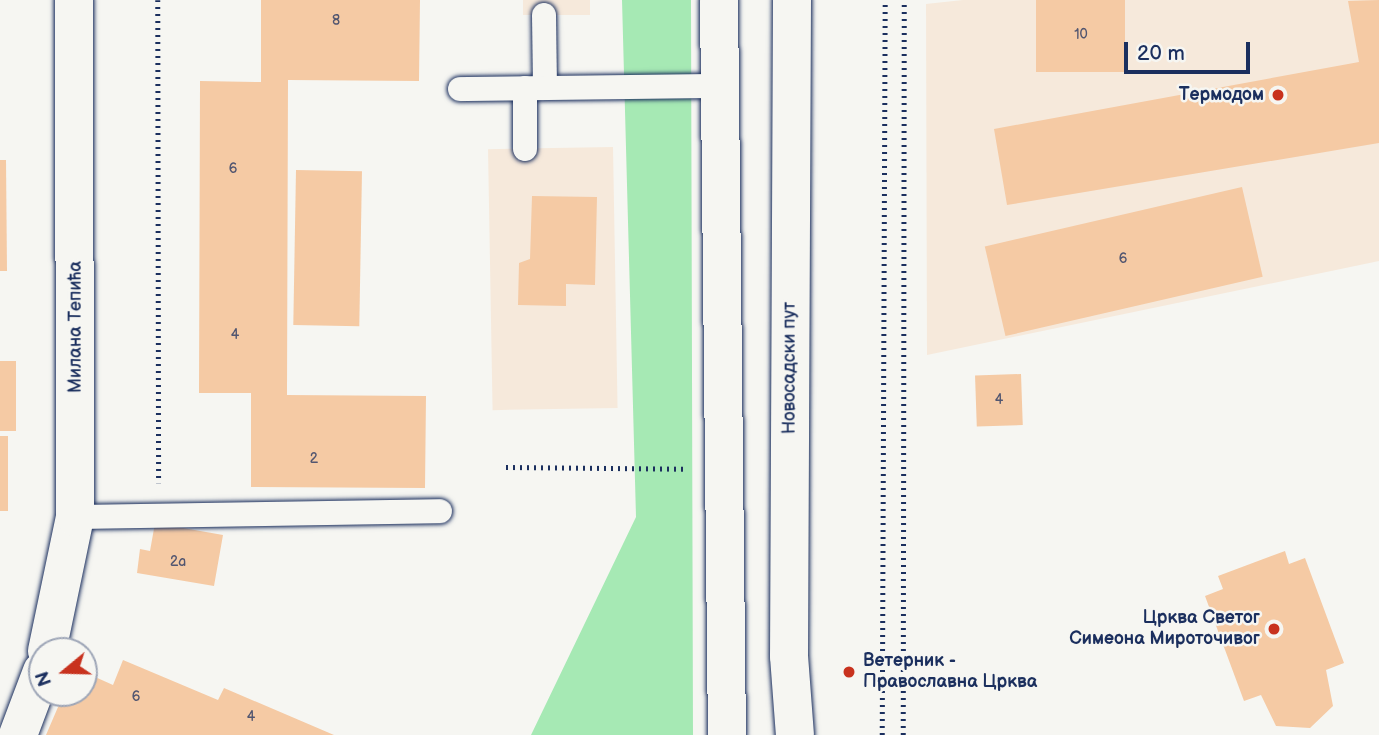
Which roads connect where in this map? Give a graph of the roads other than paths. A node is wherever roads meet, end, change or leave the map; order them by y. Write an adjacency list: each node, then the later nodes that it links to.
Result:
1 (75, 0): 10 (main road, Милана Тепића)
2 (719, 0): 5 (main road)
3 (792, 0): 15 (main road, Новосадски пут)
4 (544, 15): 6 (lane)
5 (719, 86): 6 (lane); 14 (main road)
6 (535, 88): 7 (lane); 8 (lane)
7 (460, 89)
8 (524, 149)
9 (440, 511): 10 (lane)
10 (75, 517): 11 (main road, Милана Тепића)
11 (50, 637)
12 (28, 707): 13 (main road)
13 (18, 735)
14 (727, 735)
15 (795, 735)

